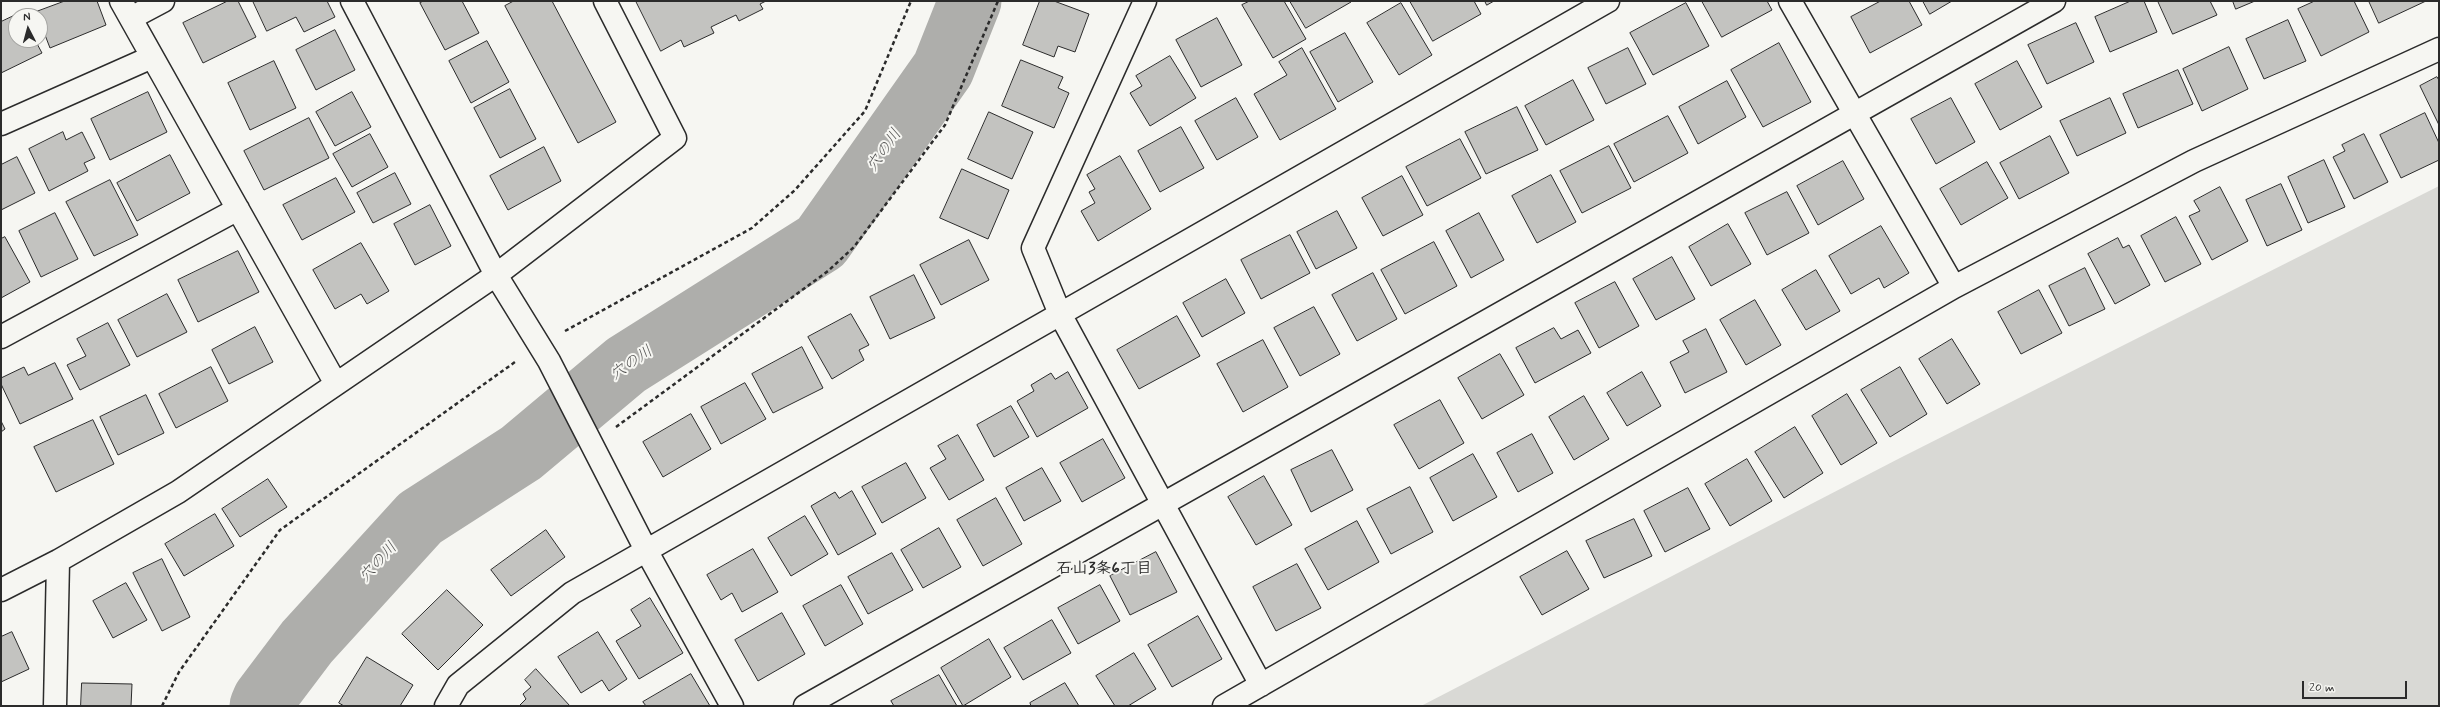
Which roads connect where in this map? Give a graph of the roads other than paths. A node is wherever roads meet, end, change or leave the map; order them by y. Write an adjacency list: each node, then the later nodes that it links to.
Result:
1 (163, 1): 8 (street)
2 (352, 1): 14 (street)
3 (605, 1): 14 (street)
4 (1144, 1): 16 (street)
5 (1608, 1): 16 (street)
6 (1790, 1): 11 (street)
7 (2054, 1): 11 (street)
8 (126, 9): 10 (street)
9 (2439, 49): 15 (street)
10 (152, 57): 12 (street); 13 (street)
11 (1853, 113): 15 (street); 19 (street)
12 (1, 124)
13 (238, 210): 17 (street); 18 (street)
14 (496, 274): 18 (street); 20 (street)
15 (1954, 287): 23 (street)
16 (1060, 314): 19 (street); 20 (street)
17 (1, 337)
18 (336, 384): 21 (street)
19 (1163, 504): 23 (street); 27 (street)
20 (646, 550): 25 (street); 26 (street)
21 (58, 561): 22 (street); 24 (street)
22 (1, 590)
23 (1261, 685): 28 (street)
24 (55, 706)
25 (446, 706)
26 (732, 706)
27 (805, 706)
28 (1224, 706)

